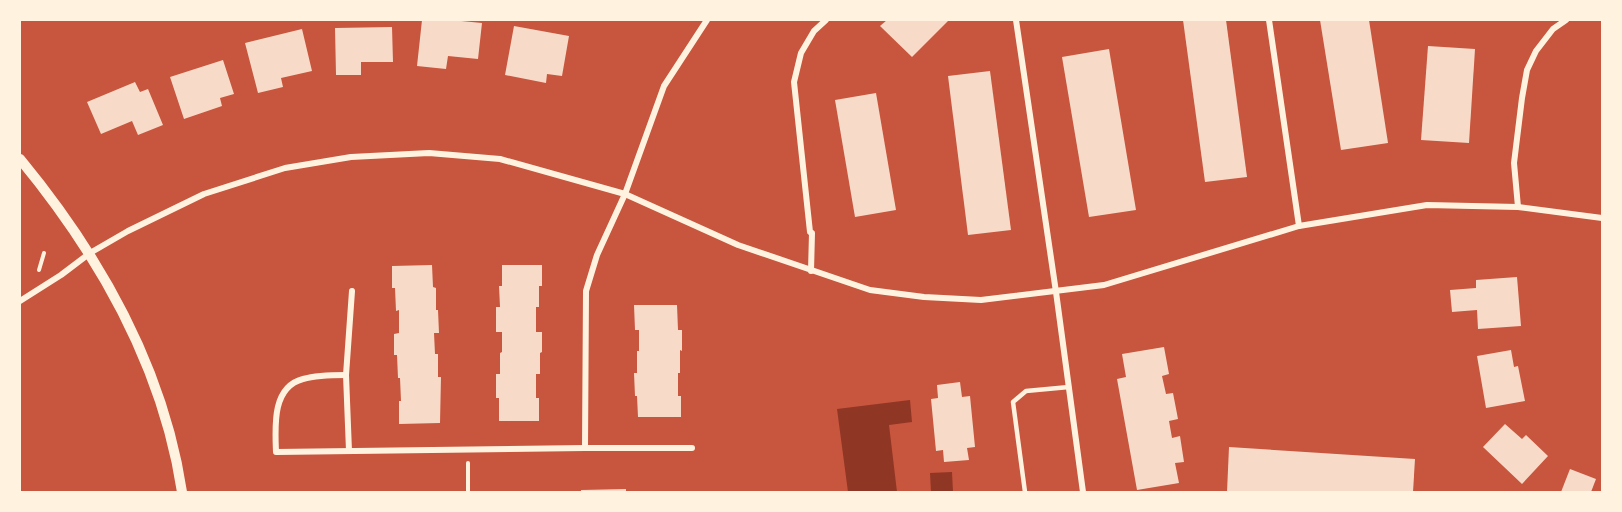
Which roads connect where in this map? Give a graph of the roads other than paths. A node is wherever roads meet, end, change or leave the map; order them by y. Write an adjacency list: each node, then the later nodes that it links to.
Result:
1 (707, 20): 7 (street)
2 (826, 20): 12 (street)
3 (1016, 20): 14 (street)
4 (1269, 20): 10 (street)
5 (1566, 20): 8 (street)
6 (20, 159): 11 (street)
7 (625, 194): 11 (street); 12 (street); 18 (street)
8 (1518, 207): 9 (street); 10 (street)
9 (1602, 218)
10 (1299, 226): 14 (street)
11 (90, 252): 15 (street); 21 (street)
12 (811, 271): 14 (street)
13 (351, 291): 16 (street)
14 (1056, 292): 17 (street)
15 (20, 301)
16 (346, 375): 20 (street); 20 (street)
17 (1069, 387): 22 (lane); 23 (street)
18 (585, 448): 19 (street); 20 (street)
19 (692, 448)
20 (349, 451)
21 (182, 492)
22 (1025, 492)
23 (1083, 492)

